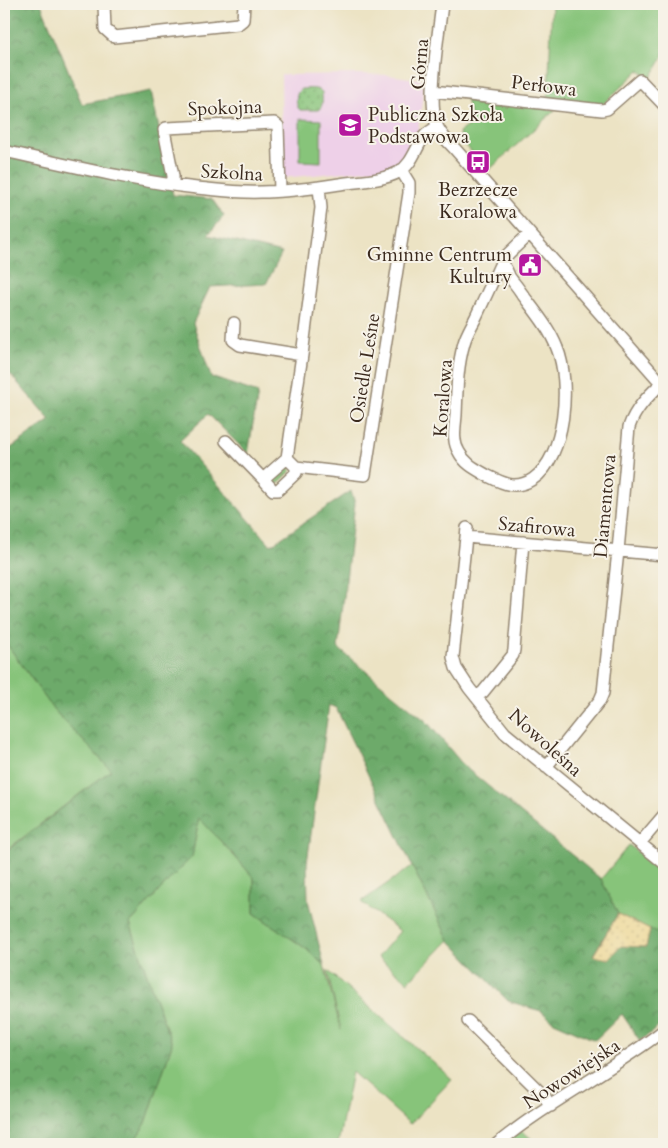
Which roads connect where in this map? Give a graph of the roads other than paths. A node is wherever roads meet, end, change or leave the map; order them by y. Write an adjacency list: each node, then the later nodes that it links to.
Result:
1 (104, 4): 2 (street)
2 (244, 4)
3 (442, 4): 4 (street, Górna)
4 (433, 91): 5 (street, Perłowa); 6 (street, Górna)
5 (664, 105)
6 (437, 126): 8 (street); 12 (street)
7 (4, 151): 9 (street, Szkolna)
8 (401, 170): 10 (street, Szkolna); 21 (street, Osiedle Leśne)
9 (173, 185): 11 (street, Szkolna); 11 (street, Spokojna)
10 (320, 187): 11 (street, Szkolna); 17 (street)
11 (280, 191)
12 (529, 234): 13 (street); 18 (street)
13 (501, 263): 14 (street, Koralowa); 15 (street, Koralowa)
14 (494, 277): 15 (street); 15 (street, Koralowa)
15 (510, 277)
16 (234, 323): 17 (street)
17 (302, 355): 20 (street)
18 (663, 384): 25 (street, Diamentowa)
19 (226, 441): 22 (street)
20 (287, 458): 21 (street); 22 (street)
21 (296, 466): 22 (street)
22 (263, 479)
23 (467, 532): 24 (street, Szafirowa); 27 (street, Nowoleśna)
24 (523, 542): 25 (street, Szafirowa); 27 (street)
25 (618, 551): 26 (street, Szafirowa); 28 (street, Diamentowa)
26 (664, 555)
27 (476, 697): 28 (street, Nowoleśna)
28 (546, 767): 30 (street, Nowoleśna)
29 (664, 815): 30 (street)
30 (640, 843): 31 (street, Nowoleśna)
31 (664, 863)
32 (468, 1020): 34 (street)
33 (664, 1030): 34 (street, Nowowiejska)
34 (551, 1106): 35 (street, Nowowiejska)
35 (497, 1144)

